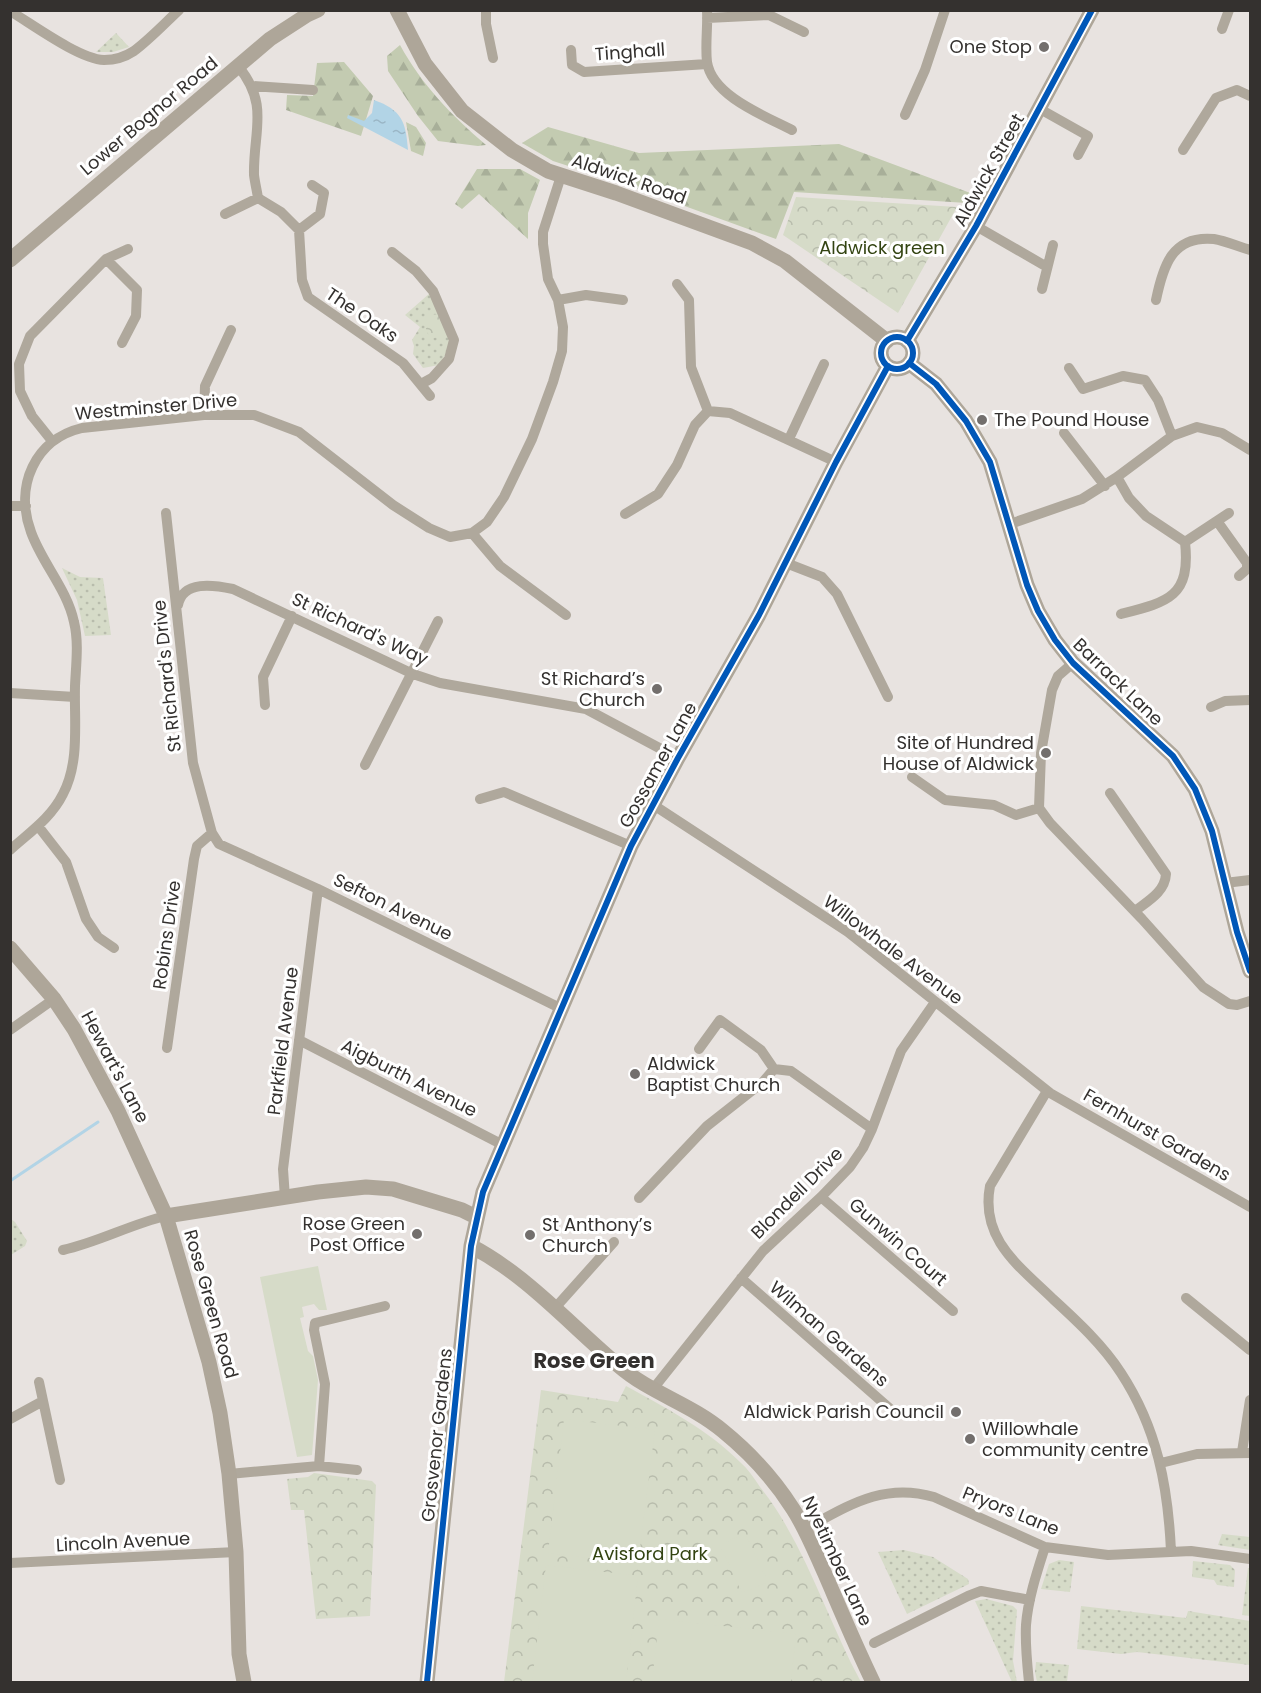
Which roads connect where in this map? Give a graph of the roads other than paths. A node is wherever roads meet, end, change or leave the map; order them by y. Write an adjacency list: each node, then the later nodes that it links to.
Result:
1 (179, 10): 8 (street)
2 (318, 10): 15 (street, Lower Bognor Road)
3 (397, 10): 24 (street, Aldwick Road)
4 (486, 10): 13 (street)
5 (945, 10): 20 (street)
6 (1092, 10): 19 (street, Aldwick Street)
7 (1229, 10): 10 (street)
8 (10, 11)
9 (707, 14): 11 (street); 14 (street)
10 (1222, 29)
11 (804, 32)
12 (571, 50): 14 (street, Tinghall)
13 (493, 57)
14 (707, 64): 21 (street)
15 (238, 66): 16 (street); 35 (street, Lower Bognor Road)
16 (252, 86): 17 (street); 26 (street)
17 (313, 90)
18 (1251, 96): 22 (street)
19 (1040, 109): 23 (street); 28 (street, Aldwick Street)
20 (905, 115)
21 (792, 130)
22 (1183, 150)
23 (1078, 155)
24 (561, 176): 39 (street); 43 (street, Aldwick Road)
25 (312, 185): 29 (street)
26 (258, 198): 27 (street); 29 (street)
27 (225, 214)
28 (976, 226): 36 (street); 44 (street, Aldwick Street)
29 (299, 230): 50 (street, The Oaks)
30 (1053, 245): 36 (street)
31 (128, 249): 34 (street)
32 (1251, 250): 41 (street)
33 (392, 252): 50 (street)
34 (106, 259): 45 (street); 57 (street)
35 (10, 260)
36 (1047, 267): 38 (street)
37 (677, 284): 52 (street)
38 (1042, 289)
39 (558, 300): 40 (street); 69 (street)
40 (623, 300)
41 (1156, 300)
42 (231, 330): 53 (street)
43 (887, 341): 44 (street); 48 (street)
44 (907, 341): 46 (street)
45 (122, 343)
46 (909, 363): 48 (street); 68 (street, Barrack Lane)
47 (824, 364): 56 (street)
48 (888, 366): 59 (street, Gossamer Lane)
49 (1069, 368): 55 (street)
50 (421, 384): 51 (street, The Oaks)
51 (430, 396)
52 (708, 411): 56 (street); 66 (street)
53 (204, 415): 57 (street, Westminster Drive); 69 (street, Westminster Drive)
54 (1064, 434): 61 (street)
55 (1172, 436): 58 (street); 60 (street)
56 (789, 439): 59 (street)
57 (52, 441): 63 (street, Westminster Drive)
58 (1251, 450)
59 (836, 462): 71 (street, Gossamer Lane)
60 (1117, 477): 61 (street); 70 (street)
61 (1105, 486): 68 (street)
62 (10, 506): 63 (street)
63 (26, 506): 81 (street, Westminster Drive)
64 (166, 513): 73 (street, St Richard's Drive)
65 (1229, 513): 67 (street)
66 (625, 514)
67 (1217, 521): 70 (street); 72 (street)
68 (1010, 524): 78 (street, Barrack Lane)
69 (472, 533): 75 (street)
70 (1185, 542): 74 (street)
71 (786, 563): 82 (street); 86 (street, Gossamer Lane)
72 (1239, 576)
73 (177, 610): 76 (street, St Richard's Way); 94 (street, St Richard's Drive)
74 (1121, 614)
75 (566, 615)
76 (291, 616): 79 (street, St Richard's Way); 84 (street)
77 (438, 621): 79 (street)
78 (1073, 663): 92 (street, Barrack Lane); 98 (street, Barrack Lane)
79 (413, 674): 86 (street, St Richard's Way); 87 (street)
80 (10, 693): 81 (street)
81 (75, 697): 93 (street, Westminster Drive)
82 (888, 697)
83 (1251, 700): 85 (street)
84 (264, 705)
85 (1211, 707)
86 (678, 758): 91 (street, Gossamer Lane)
87 (365, 765)
88 (912, 777): 92 (street)
89 (1110, 793): 100 (street)
90 (480, 799): 95 (street)
91 (652, 804): 95 (street, Gossamer Lane); 106 (street, Willowhale Avenue)
92 (1039, 807): 100 (street)
93 (38, 826): 96 (street, Westminster Drive); 102 (street)
94 (212, 833): 99 (street, Sefton Avenue); 110 (street, Robins Drive)
95 (631, 846): 107 (street, Gossamer Lane)
96 (10, 850)
97 (1251, 880): 98 (street)
98 (1225, 884): 103 (street, Barrack Lane)
99 (318, 889): 107 (street, Sefton Avenue); 109 (street, Parkfield Avenue)
100 (1135, 911): 105 (street)
101 (10, 948): 104 (street, Hewart's Lane)
102 (114, 948)
103 (1251, 971)
104 (54, 999): 108 (street); 121 (street, Hewart's Lane)
105 (1251, 1001)
106 (935, 1002): 113 (street, Willowhale Avenue); 114 (street, Blondell Drive)
107 (562, 1009): 115 (street, Gossamer Lane)
108 (10, 1030)
109 (299, 1040): 115 (street, Aigburth Avenue); 118 (street, Parkfield Avenue)
110 (167, 1048)
111 (699, 1049): 112 (street)
112 (774, 1069): 114 (street); 119 (street)
113 (1047, 1091): 120 (street, Fernhurst Gardens); 139 (street)
114 (872, 1129): 117 (street, Blondell Drive)
115 (503, 1145): 116 (street, Gossamer Lane)
116 (483, 1192): 122 (street, Grosvenor Gardens)
117 (821, 1197): 126 (street, Blondell Drive); 130 (street, Gunwin Court)
118 (285, 1198): 121 (street, Rose Green Road); 122 (street, Rose Green Road)
119 (639, 1198)
120 (1251, 1207)
121 (166, 1216): 125 (street); 142 (street, Rose Green Road)
122 (476, 1217): 124 (street, Grosvenor Gardens)
123 (614, 1242): 129 (street)
124 (471, 1246): 129 (street, Nyetimber Lane); 153 (street, Grosvenor Gardens)
125 (63, 1250)
126 (741, 1278): 133 (street, Blondell Drive); 136 (street, Wilman Gardens)
127 (1186, 1298): 131 (street)
128 (385, 1306): 140 (street)
129 (555, 1308): 133 (street, Nyetimber Lane)
130 (953, 1311)
131 (1251, 1350)
132 (39, 1382): 135 (street)
133 (653, 1389): 144 (street, Nyetimber Lane)
134 (1251, 1400): 138 (street)
135 (43, 1401): 137 (street); 143 (street)
136 (896, 1414)
137 (10, 1419)
138 (1246, 1453): 139 (street)
139 (1161, 1463): 146 (street)
140 (319, 1466): 141 (street); 142 (street)
141 (357, 1470)
142 (229, 1474): 147 (street, Rose Green Road)
143 (60, 1480)
144 (805, 1529): 145 (street, Pryors Lane); 154 (street, Nyetimber Lane)
145 (1045, 1547): 146 (street, Pryors Lane); 150 (street)
146 (1171, 1551): 148 (street, Pryors Lane)
147 (236, 1552): 149 (street, Lincoln Avenue); 152 (street, Rose Green Road)
148 (1251, 1559)
149 (10, 1563)
150 (1030, 1600): 151 (street); 155 (street)
151 (874, 1643)
152 (244, 1683)
153 (428, 1683)
154 (873, 1683)
155 (1029, 1683)

